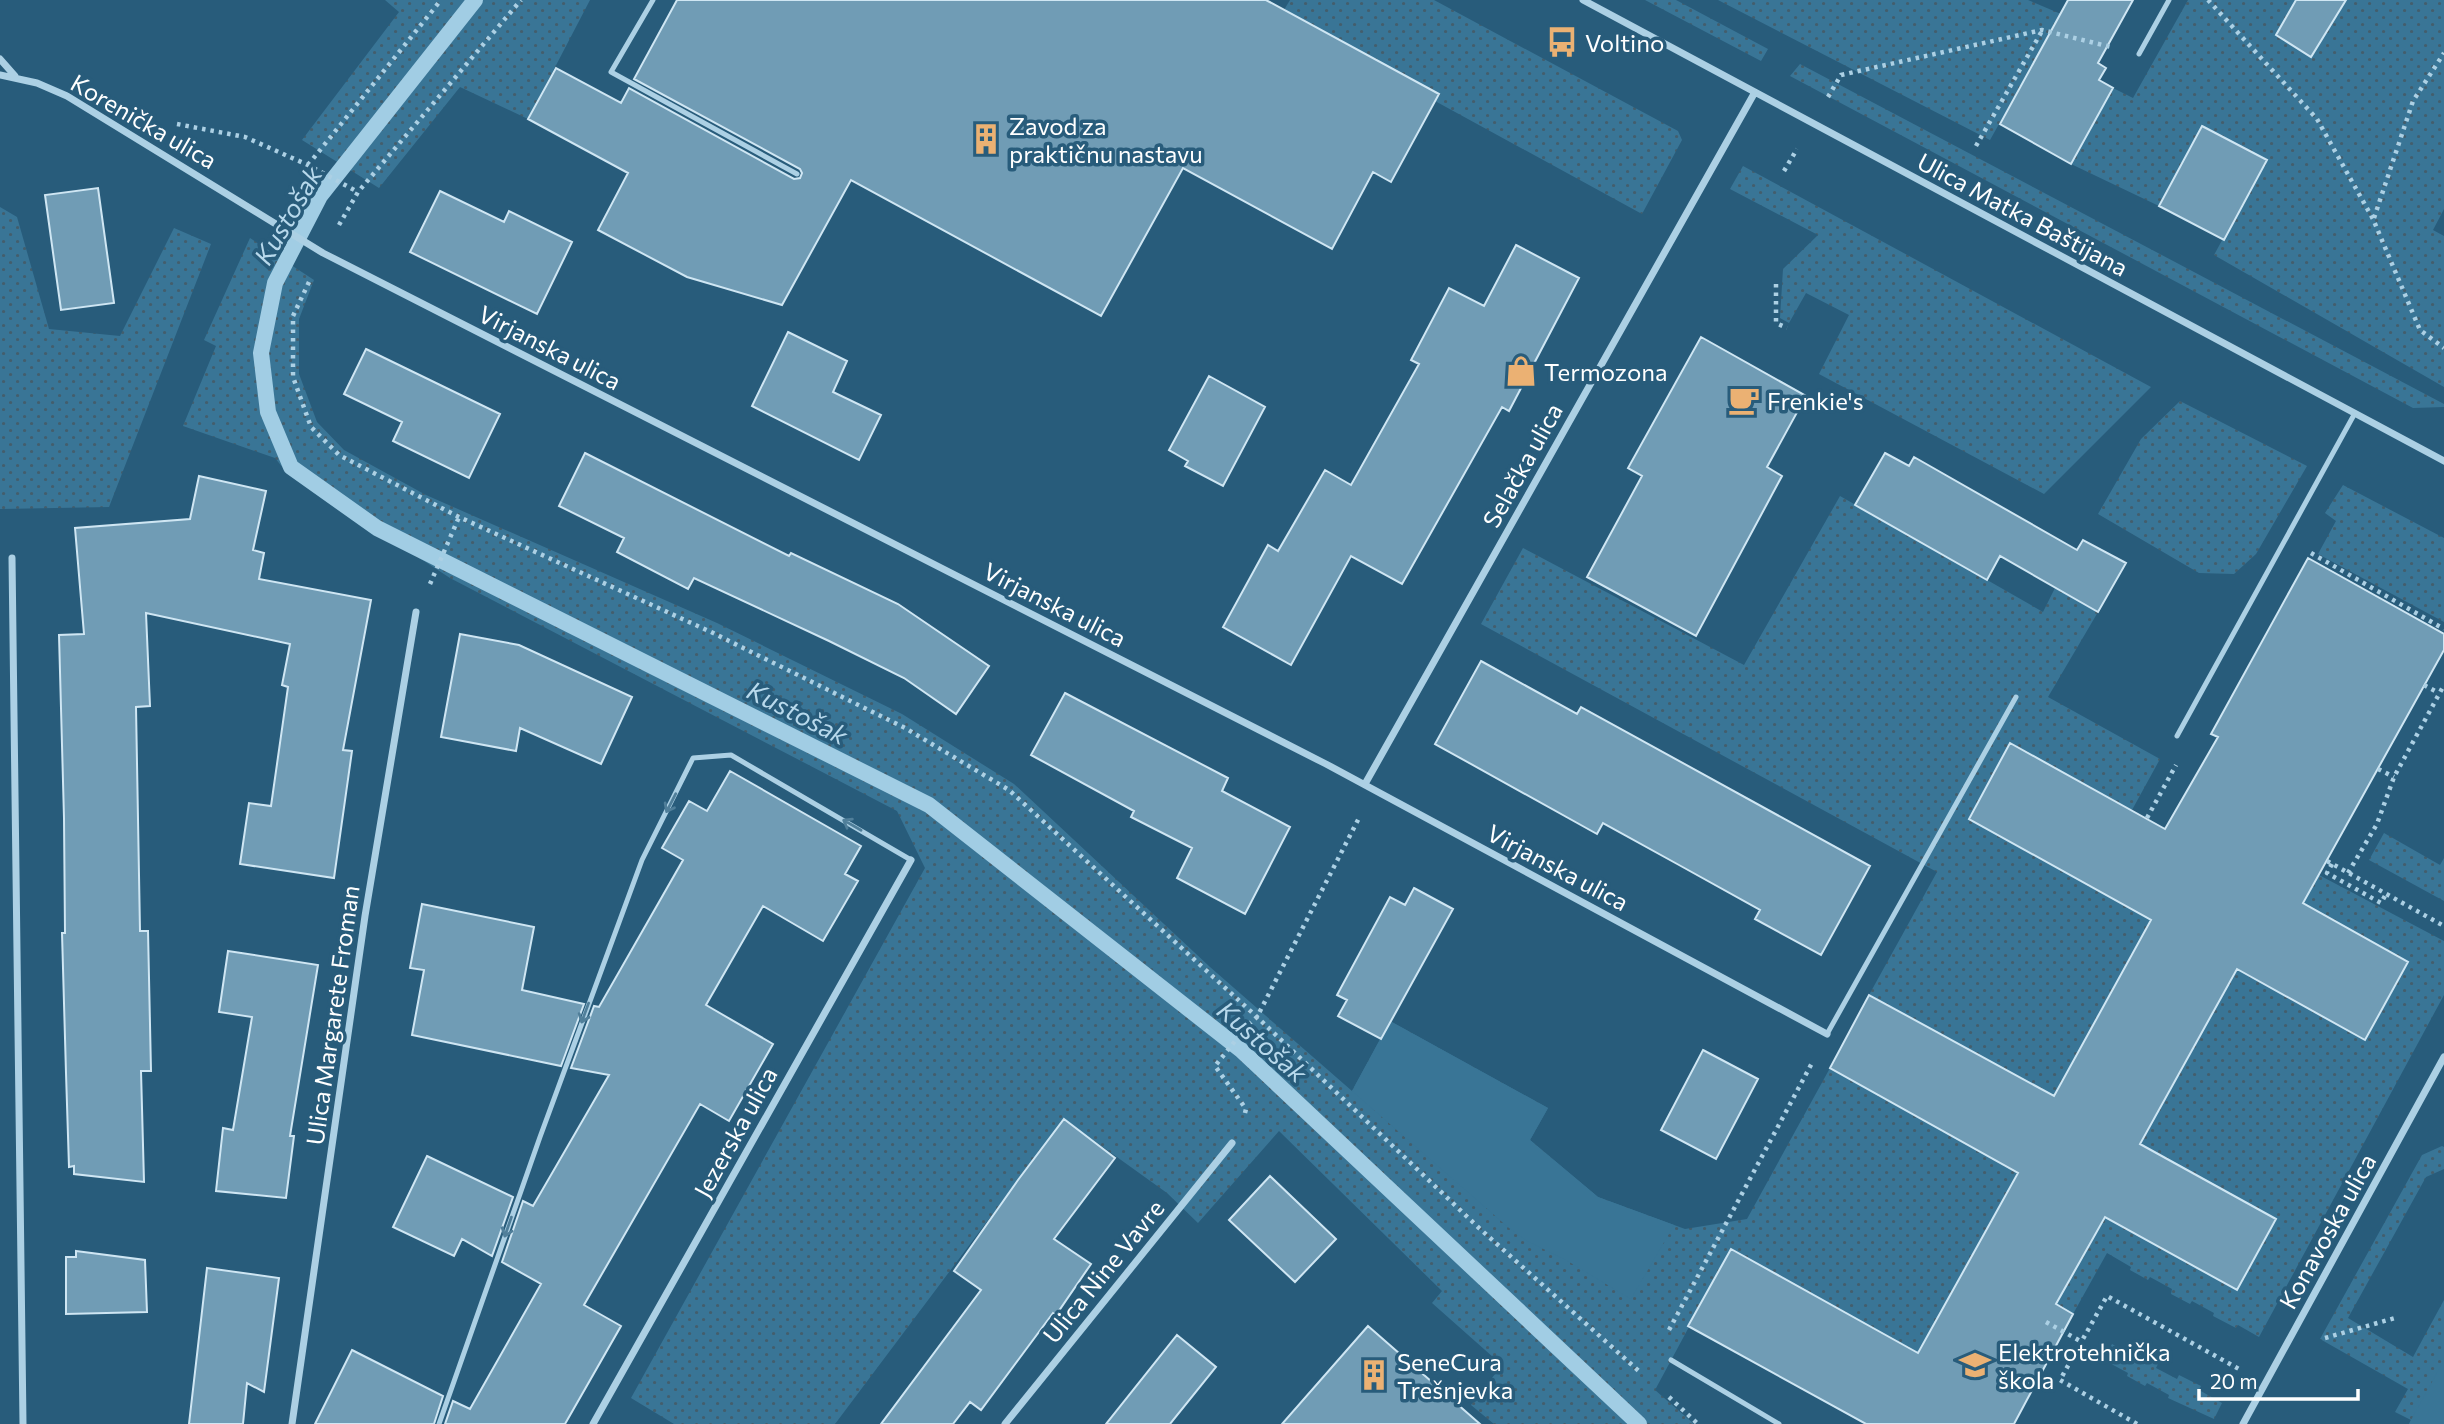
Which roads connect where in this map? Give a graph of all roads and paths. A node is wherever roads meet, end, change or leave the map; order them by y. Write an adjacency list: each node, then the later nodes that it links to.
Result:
1 (442, 0): 17 (path)
2 (521, 0): 19 (path)
3 (653, 0): 18 (lane)
4 (1583, 0): 14 (street, Ulica Matka Baštijana)
5 (2169, 0): 9 (lane)
6 (2208, 0): 21 (path)
7 (2042, 30): 9 (path); 12 (path); 16 (path)
8 (2444, 52): 21 (path)
9 (2139, 54)
10 (0, 59): 13 (street)
11 (0, 75): 13 (street, Korenička ulica)
12 (1841, 75)
13 (16, 77): 20 (street, Korenička ulica)
14 (1755, 92): 26 (street, Ulica Matka Baštijana); 41 (street, Selačka ulica)
15 (167, 122): 17 (path)
16 (1976, 146)
17 (308, 165): 19 (path)
18 (797, 174)
19 (358, 192): 22 (path)
20 (263, 216): 22 (street, Virjanska ulica)
21 (2373, 219): 25 (path)
22 (323, 253): 28 (path); 41 (street, Virjanska ulica)
23 (1776, 284): 24 (path)
24 (1787, 328)
25 (2444, 348)
26 (2355, 413): 27 (street, Ulica Matka Baštijana); 29 (lane)
27 (2444, 461)
28 (459, 517): 31 (path); 48 (path)
29 (2287, 536): 33 (path); 38 (lane)
30 (12, 558): 59 (street)
31 (438, 570)
32 (416, 612): 60 (street, Ulica Margarete Froman)
33 (2444, 629)
34 (2424, 685): 36 (path)
35 (2444, 685): 36 (path)
36 (2440, 694): 40 (path)
37 (2016, 697): 49 (lane)
38 (2176, 736): 43 (path)
39 (2378, 769): 40 (path)
40 (2394, 777): 45 (path)
41 (1365, 784): 49 (street, Virjanska ulica)
42 (1362, 813): 48 (path)
43 (2147, 818)
44 (911, 860): 61 (lane, one-way to 61); 62 (street, Jezerska ulica)
45 (2348, 873): 46 (path); 46 (path)
46 (2386, 894): 47 (path)
47 (2444, 926)
48 (1257, 1017): 51 (path); 55 (path)
49 (1827, 1034): 57 (path)
50 (2444, 1057): 66 (street, Konavoska ulica)
51 (1232, 1143): 63 (street, Ulica Nine Vavre)
52 (2395, 1318): 54 (path)
53 (2046, 1322): 56 (path)
54 (2345, 1332)
55 (1605, 1340)
56 (2082, 1342): 58 (path); 65 (path)
57 (1671, 1360): 64 (lane)
58 (2246, 1373)
59 (23, 1424)
60 (292, 1424)
61 (439, 1424)
62 (593, 1424)
63 (1005, 1424)
64 (1779, 1424)
65 (2137, 1424)
66 (2243, 1424)

